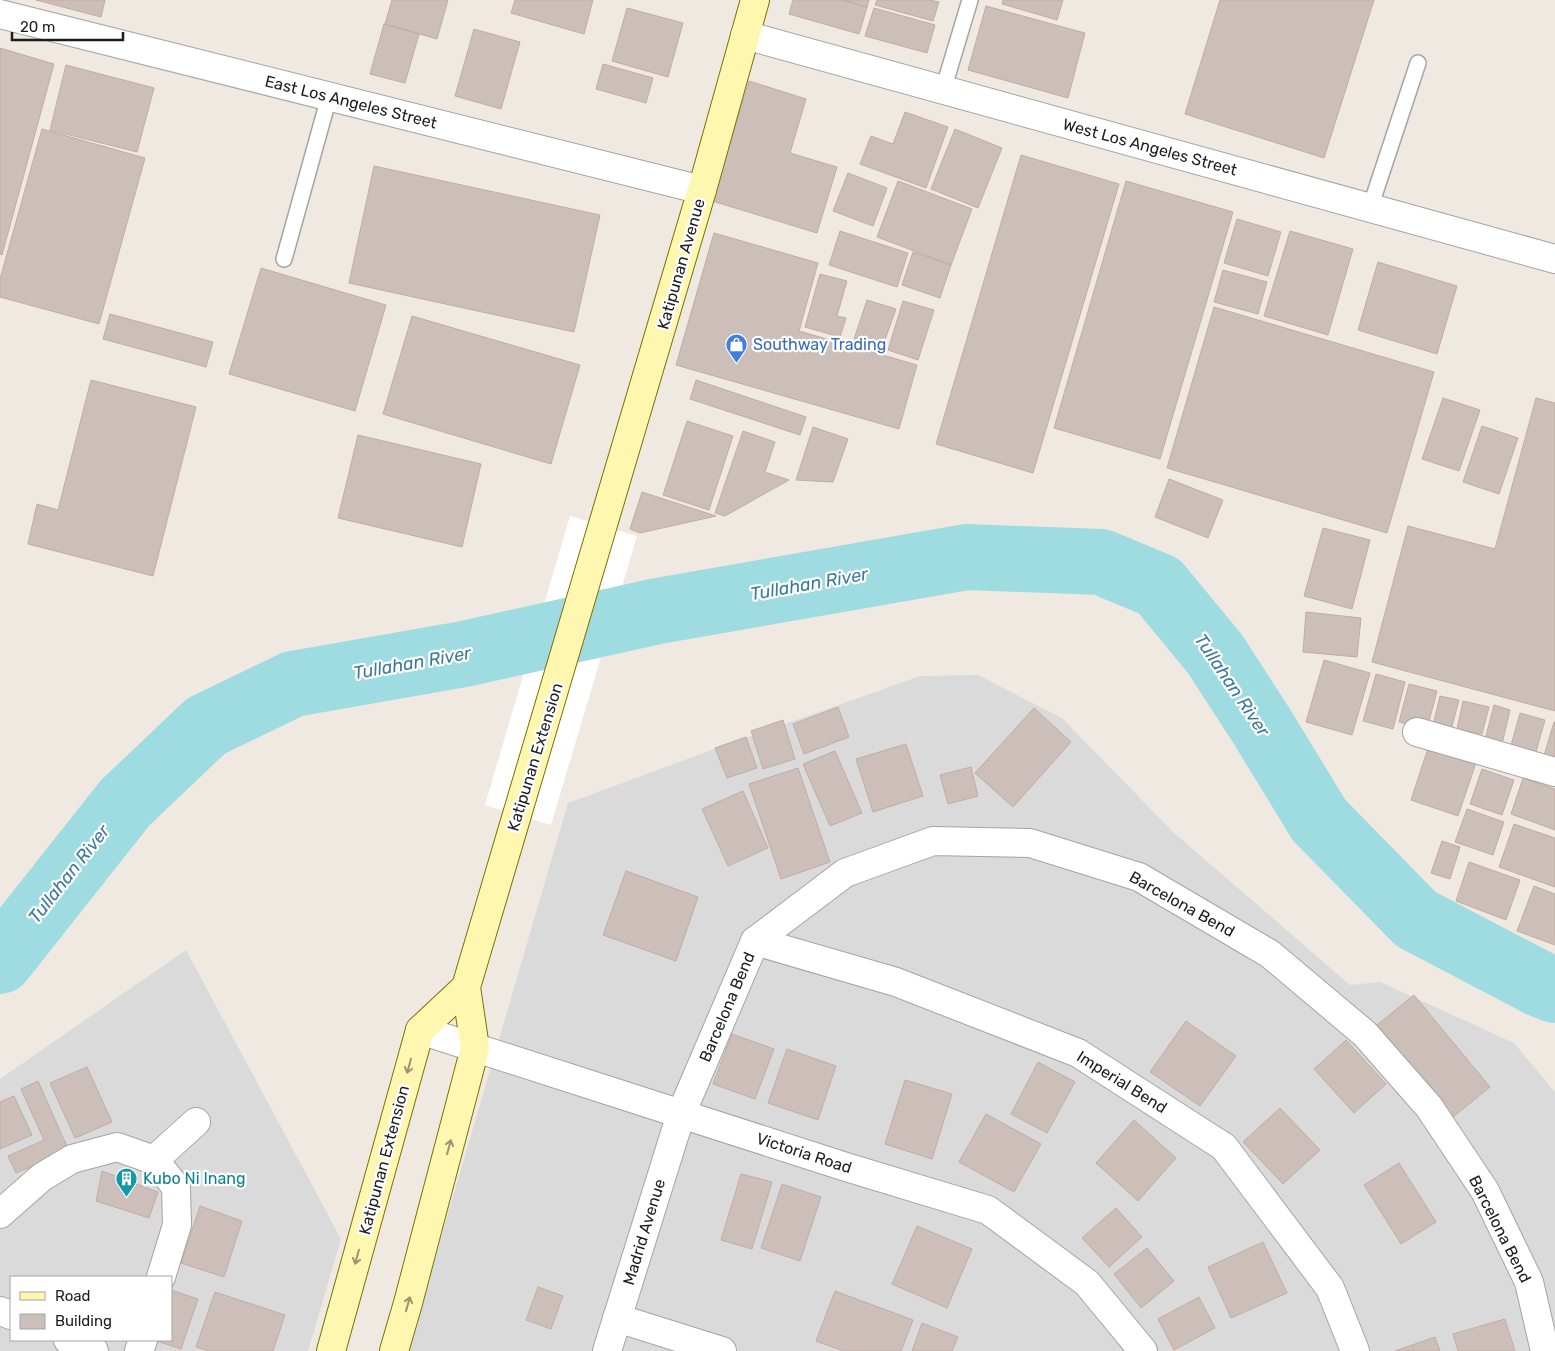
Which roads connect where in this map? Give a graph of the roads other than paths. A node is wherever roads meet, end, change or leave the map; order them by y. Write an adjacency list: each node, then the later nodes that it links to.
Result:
1 (755, 0): 4 (main road, Katipunan Avenue)
2 (970, 0): 6 (lane)
3 (0, 14): 7 (street, East Los Angeles Street)
4 (746, 35): 6 (street, West Los Angeles Street); 8 (main road, Katipunan Avenue)
5 (1418, 63): 9 (lane)
6 (944, 90): 9 (street, West Los Angeles Street)
7 (330, 97): 8 (street, East Los Angeles Street); 10 (lane)
8 (702, 190): 12 (main road, Katipunan Avenue)
9 (1370, 208): 11 (street, West Los Angeles Street)
10 (284, 259)
11 (1555, 259)
12 (603, 526): 16 (main road, Katipunan Extension)
13 (1416, 732): 14 (street)
14 (1555, 772)
15 (756, 941): 19 (street, Barcelona Bend); 32 (street, Imperial Bend); 33 (street, Barcelona Bend)
16 (466, 987): 17 (main road); 18 (main road, Katipunan Extension)
17 (420, 1030): 18 (street, Victoria Road); 27 (main road, Katipunan Extension, one-way to 27)
18 (476, 1048): 19 (street, Victoria Road); 28 (main road, Katipunan Extension, one-way to 18)
19 (681, 1114): 24 (street, Madrid Avenue); 31 (street, Victoria Road)
20 (196, 1122): 21 (street)
21 (154, 1160): 22 (street); 23 (street)
22 (0, 1214)
23 (161, 1276)
24 (617, 1318): 29 (street, Madrid Avenue); 30 (street)
25 (70, 1341): 26 (street)
26 (94, 1351)
27 (331, 1351)
28 (394, 1351)
29 (607, 1351)
30 (722, 1351)
31 (1143, 1351)
32 (1355, 1351)
33 (1545, 1351)

